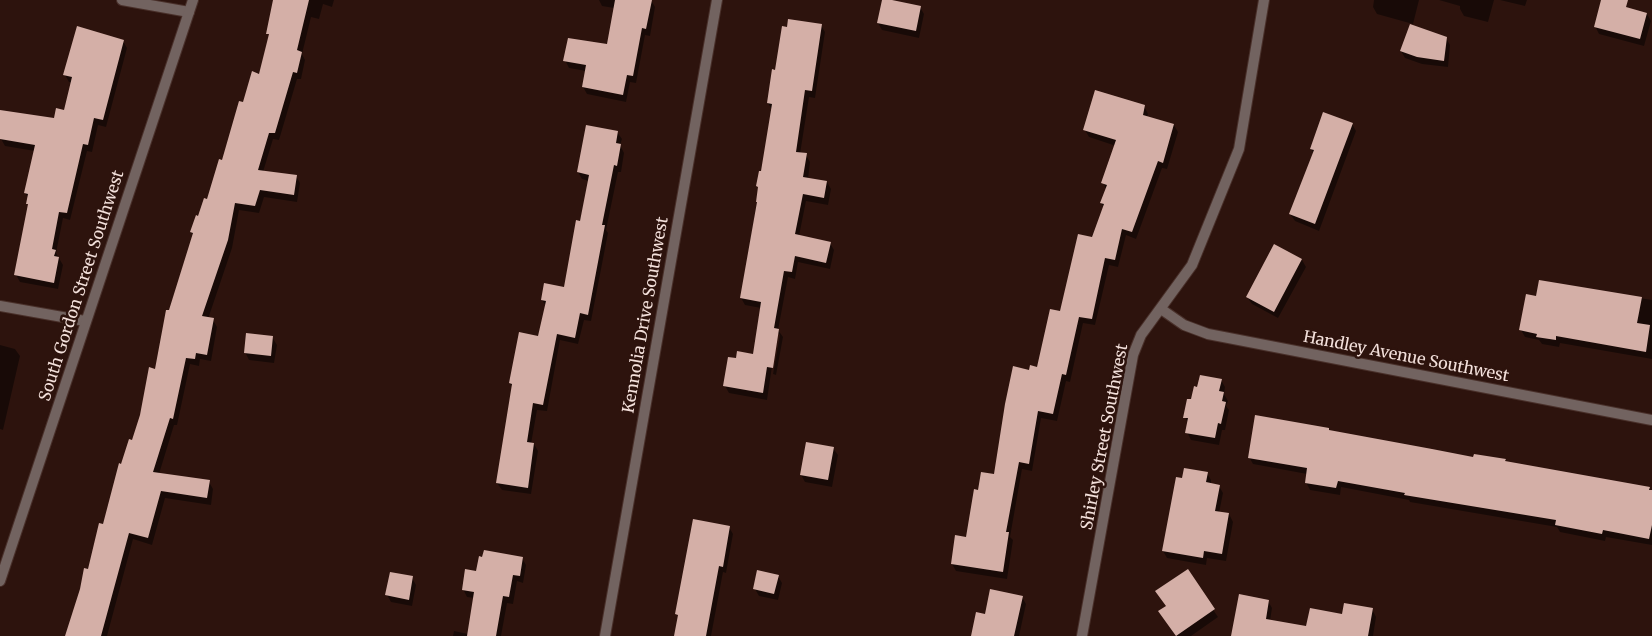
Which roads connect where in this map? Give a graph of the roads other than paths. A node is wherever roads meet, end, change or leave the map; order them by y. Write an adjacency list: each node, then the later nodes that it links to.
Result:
1 (122, 0): 5 (street)
2 (193, 0): 5 (street, South Gordon Street Southwest)
3 (717, 0): 11 (street, Kennolia Drive Southwest)
4 (1264, 0): 7 (street, Shirley Street Southwest)
5 (189, 12): 8 (street, South Gordon Street Southwest)
6 (0, 306): 8 (street)
7 (1161, 309): 9 (street, Handley Avenue Southwest); 12 (street, Shirley Street Southwest)
8 (85, 321): 10 (street, South Gordon Street Southwest)
9 (1652, 420)
10 (0, 581)
11 (605, 636)
12 (1082, 636)

